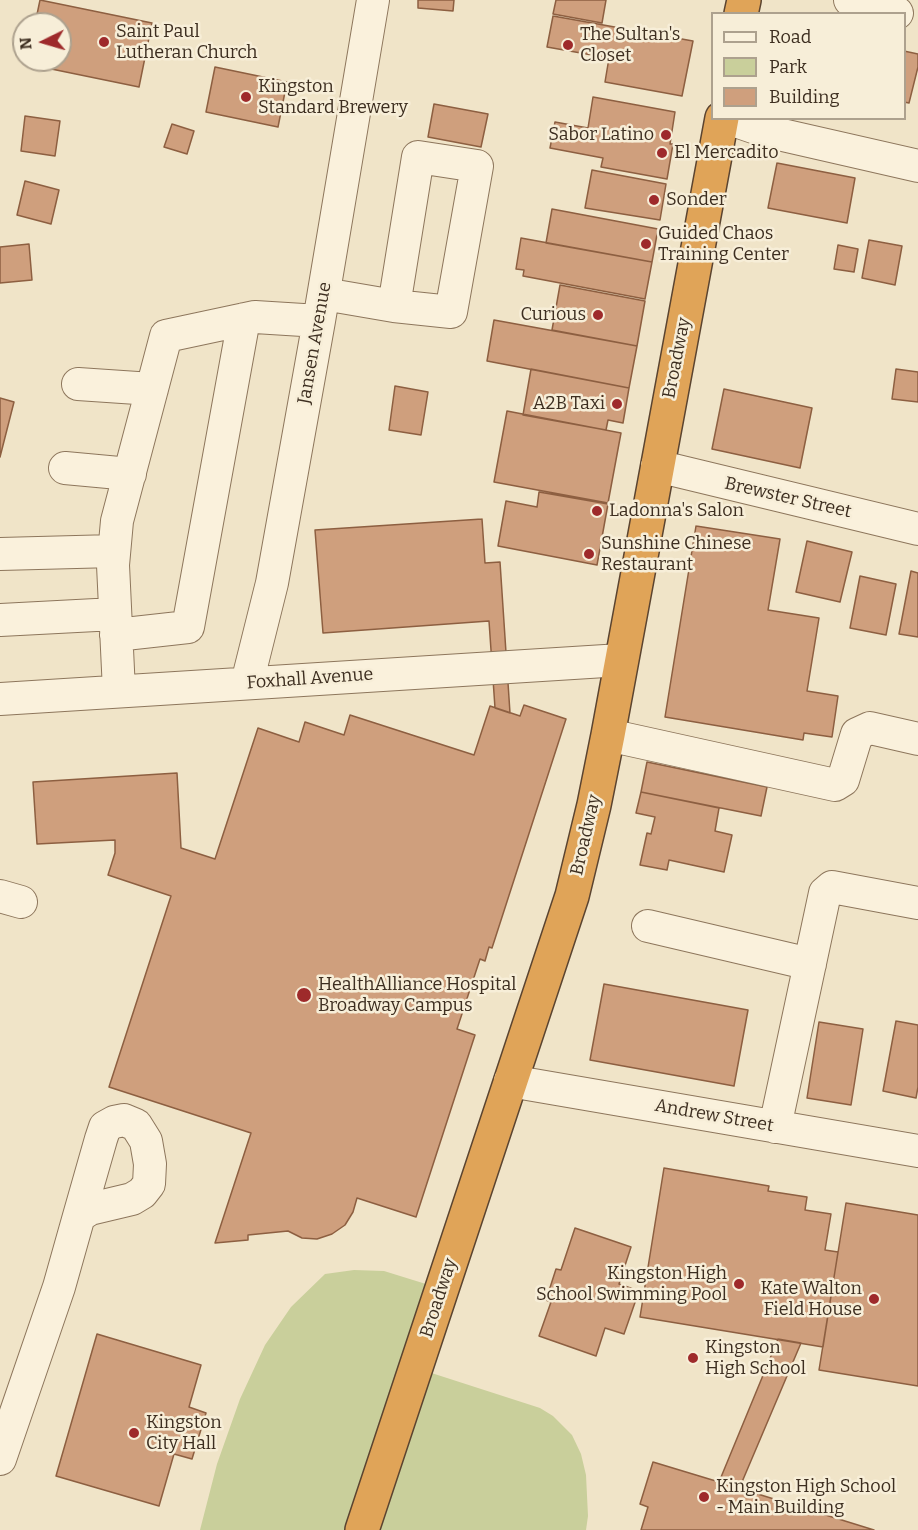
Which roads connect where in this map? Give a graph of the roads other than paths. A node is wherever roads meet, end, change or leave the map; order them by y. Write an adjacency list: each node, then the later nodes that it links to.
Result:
1 (850, 0): 3 (street)
2 (365, 2): 8 (street, Jansen Avenue)
3 (892, 12)
4 (722, 120): 12 (highway, Broadway)
5 (733, 120): 6 (street)
6 (918, 166)
7 (394, 306): 7 (street); 8 (street)
8 (322, 307): 9 (street); 21 (street, Jansen Avenue)
9 (244, 319): 11 (street); 19 (street)
10 (78, 384): 11 (street)
11 (152, 389): 14 (street)
12 (657, 466): 15 (street, Brewster Street); 20 (highway, Broadway)
13 (65, 468): 14 (street)
14 (130, 474): 16 (street)
15 (918, 529)
16 (114, 551): 17 (street); 19 (street)
17 (0, 554)
18 (0, 620): 19 (street)
19 (116, 624): 22 (street)
20 (621, 660): 21 (street, Foxhall Avenue); 24 (highway, Broadway)
21 (248, 683): 22 (street, Foxhall Avenue)
22 (119, 691): 23 (street, Foxhall Avenue)
23 (0, 699)
24 (608, 735): 25 (street); 29 (highway, Broadway)
25 (918, 739)
26 (918, 903): 28 (street)
27 (648, 926): 28 (street)
28 (810, 964): 30 (street)
29 (510, 1082): 30 (street, Andrew Street); 34 (highway, Broadway)
30 (775, 1127): 31 (street, Andrew Street)
31 (918, 1151)
32 (79, 1216): 33 (street)
33 (0, 1460)
34 (362, 1530)

